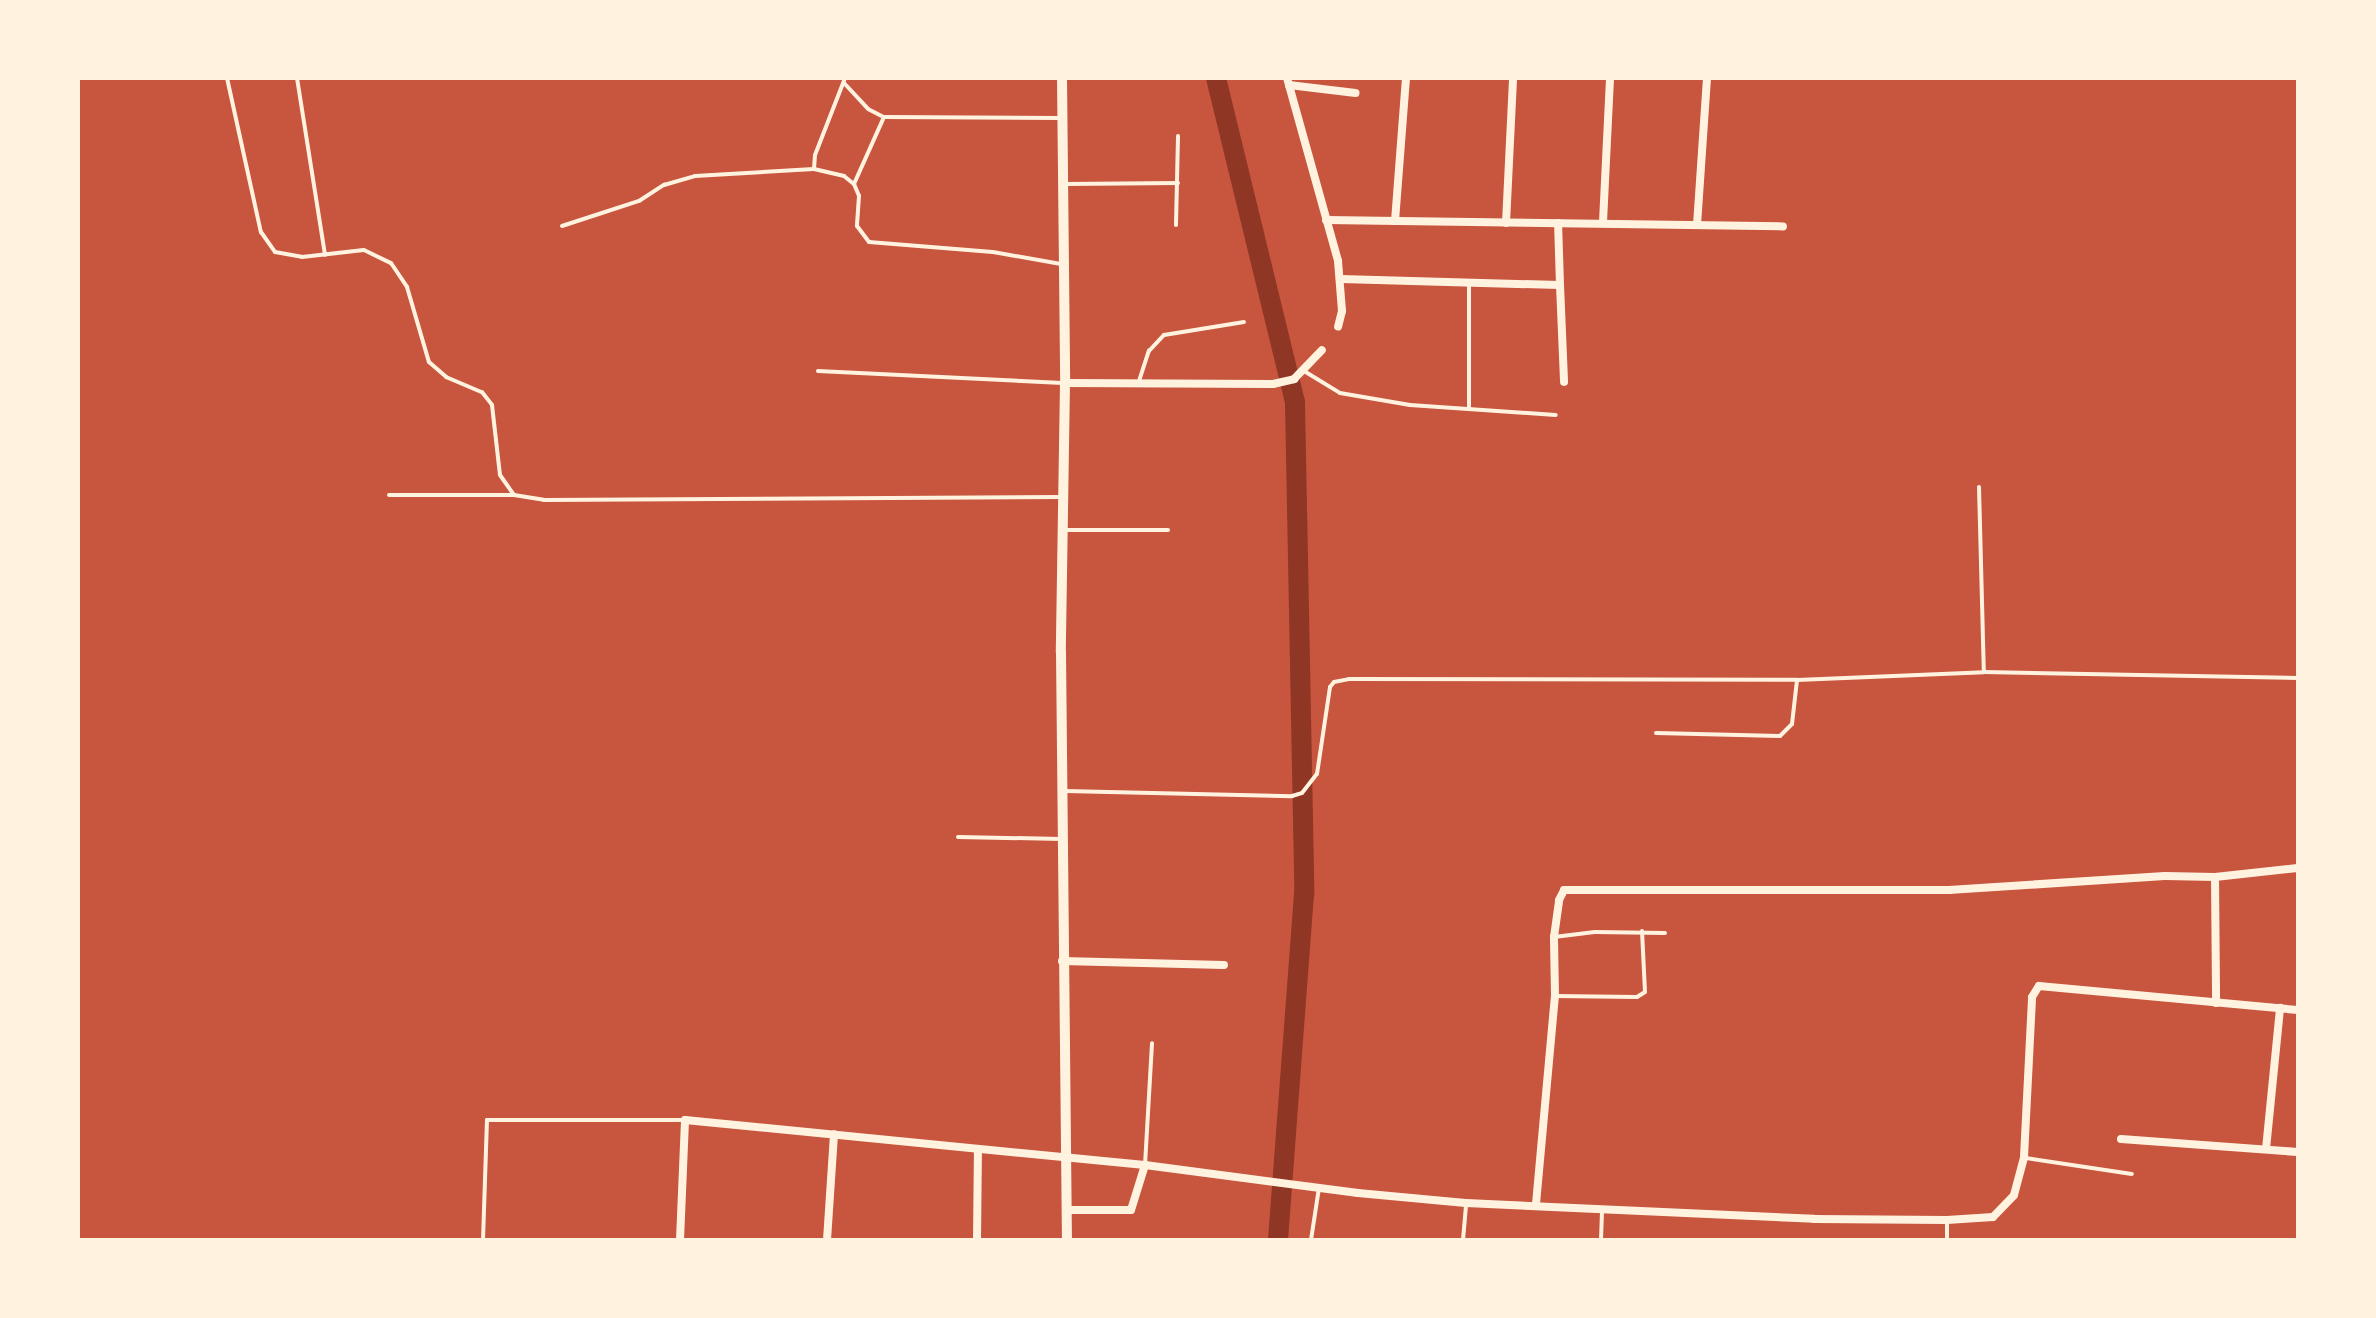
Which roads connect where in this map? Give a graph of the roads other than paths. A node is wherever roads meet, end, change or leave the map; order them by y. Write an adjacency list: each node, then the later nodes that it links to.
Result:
1 (227, 78): 27 (lane)
2 (297, 78): 27 (lane)
3 (1062, 78): 12 (street)
4 (1406, 78): 19 (street)
5 (1513, 78): 21 (street)
6 (1610, 78): 20 (street)
7 (1707, 78): 24 (street)
8 (845, 81): 11 (lane); 14 (lane)
9 (1288, 82): 10 (street); 18 (street)
10 (1356, 93)
11 (884, 117): 12 (lane); 16 (lane)
12 (1062, 118): 17 (street)
13 (1178, 136): 15 (lane)
14 (814, 169): 16 (lane); 25 (lane)
15 (1178, 183): 17 (lane); 23 (lane)
16 (854, 184): 28 (lane)
17 (1063, 184): 28 (street)
18 (1326, 220): 19 (street); 29 (street)
19 (1395, 221): 21 (street)
20 (1603, 222): 22 (street); 24 (street)
21 (1506, 223): 22 (street)
22 (1558, 223): 31 (street)
23 (1176, 225)
24 (1697, 225): 26 (street)
25 (562, 226)
26 (1783, 226)
27 (325, 255): 44 (lane)
28 (1064, 264): 38 (street)
29 (1341, 279): 30 (street); 33 (street)
30 (1469, 284): 31 (street); 40 (lane)
31 (1560, 285): 37 (street)
32 (1244, 322): 39 (lane)
33 (1338, 327)
34 (1322, 350): 36 (street)
35 (818, 371): 38 (lane)
36 (1304, 371): 39 (street); 40 (lane)
37 (1564, 382)
38 (1065, 383): 39 (street); 45 (street)
39 (1139, 383)
40 (1469, 409): 41 (lane)
41 (1556, 415)
42 (1979, 487): 48 (lane)
43 (389, 495): 44 (lane)
44 (514, 495): 45 (lane)
45 (1063, 497): 46 (street)
46 (1063, 530): 47 (lane); 52 (street)
47 (1168, 530)
48 (1984, 672): 49 (lane); 50 (lane)
49 (2298, 678)
50 (1797, 680): 51 (lane); 52 (lane)
51 (1656, 733)
52 (1061, 791): 54 (street)
53 (958, 837): 54 (lane)
54 (1062, 839): 60 (street)
55 (2298, 868): 56 (street)
56 (2215, 877): 59 (street); 63 (street)
57 (1642, 931): 58 (lane); 59 (lane); 62 (lane)
58 (1665, 933)
59 (1554, 937): 62 (street)
60 (1062, 961): 61 (street); 73 (street)
61 (1224, 965)
62 (1555, 996): 79 (street)
63 (2216, 1003): 64 (street); 74 (street)
64 (2280, 1008): 65 (street); 71 (street)
65 (2298, 1010)
66 (1152, 1043): 75 (lane)
67 (685, 1120): 68 (street); 83 (lane); 84 (street)
68 (834, 1134): 70 (street); 85 (street)
69 (2121, 1139): 71 (street)
70 (978, 1149): 73 (street); 86 (street)
71 (2266, 1149): 72 (street)
72 (2298, 1152)
73 (1066, 1157): 75 (street); 81 (street)
74 (2024, 1157): 76 (lane); 82 (street)
75 (1145, 1165): 77 (street); 81 (street)
76 (2132, 1174)
77 (1319, 1188): 78 (street); 88 (lane)
78 (1466, 1203): 79 (street); 89 (lane)
79 (1536, 1204): 80 (street)
80 (1602, 1208): 82 (street); 90 (lane)
81 (1067, 1210): 87 (street)
82 (1947, 1220): 91 (lane)
83 (483, 1240)
84 (680, 1240)
85 (827, 1240)
86 (977, 1240)
87 (1067, 1240)
88 (1311, 1240)
89 (1463, 1240)
90 (1601, 1240)
91 (1947, 1240)

